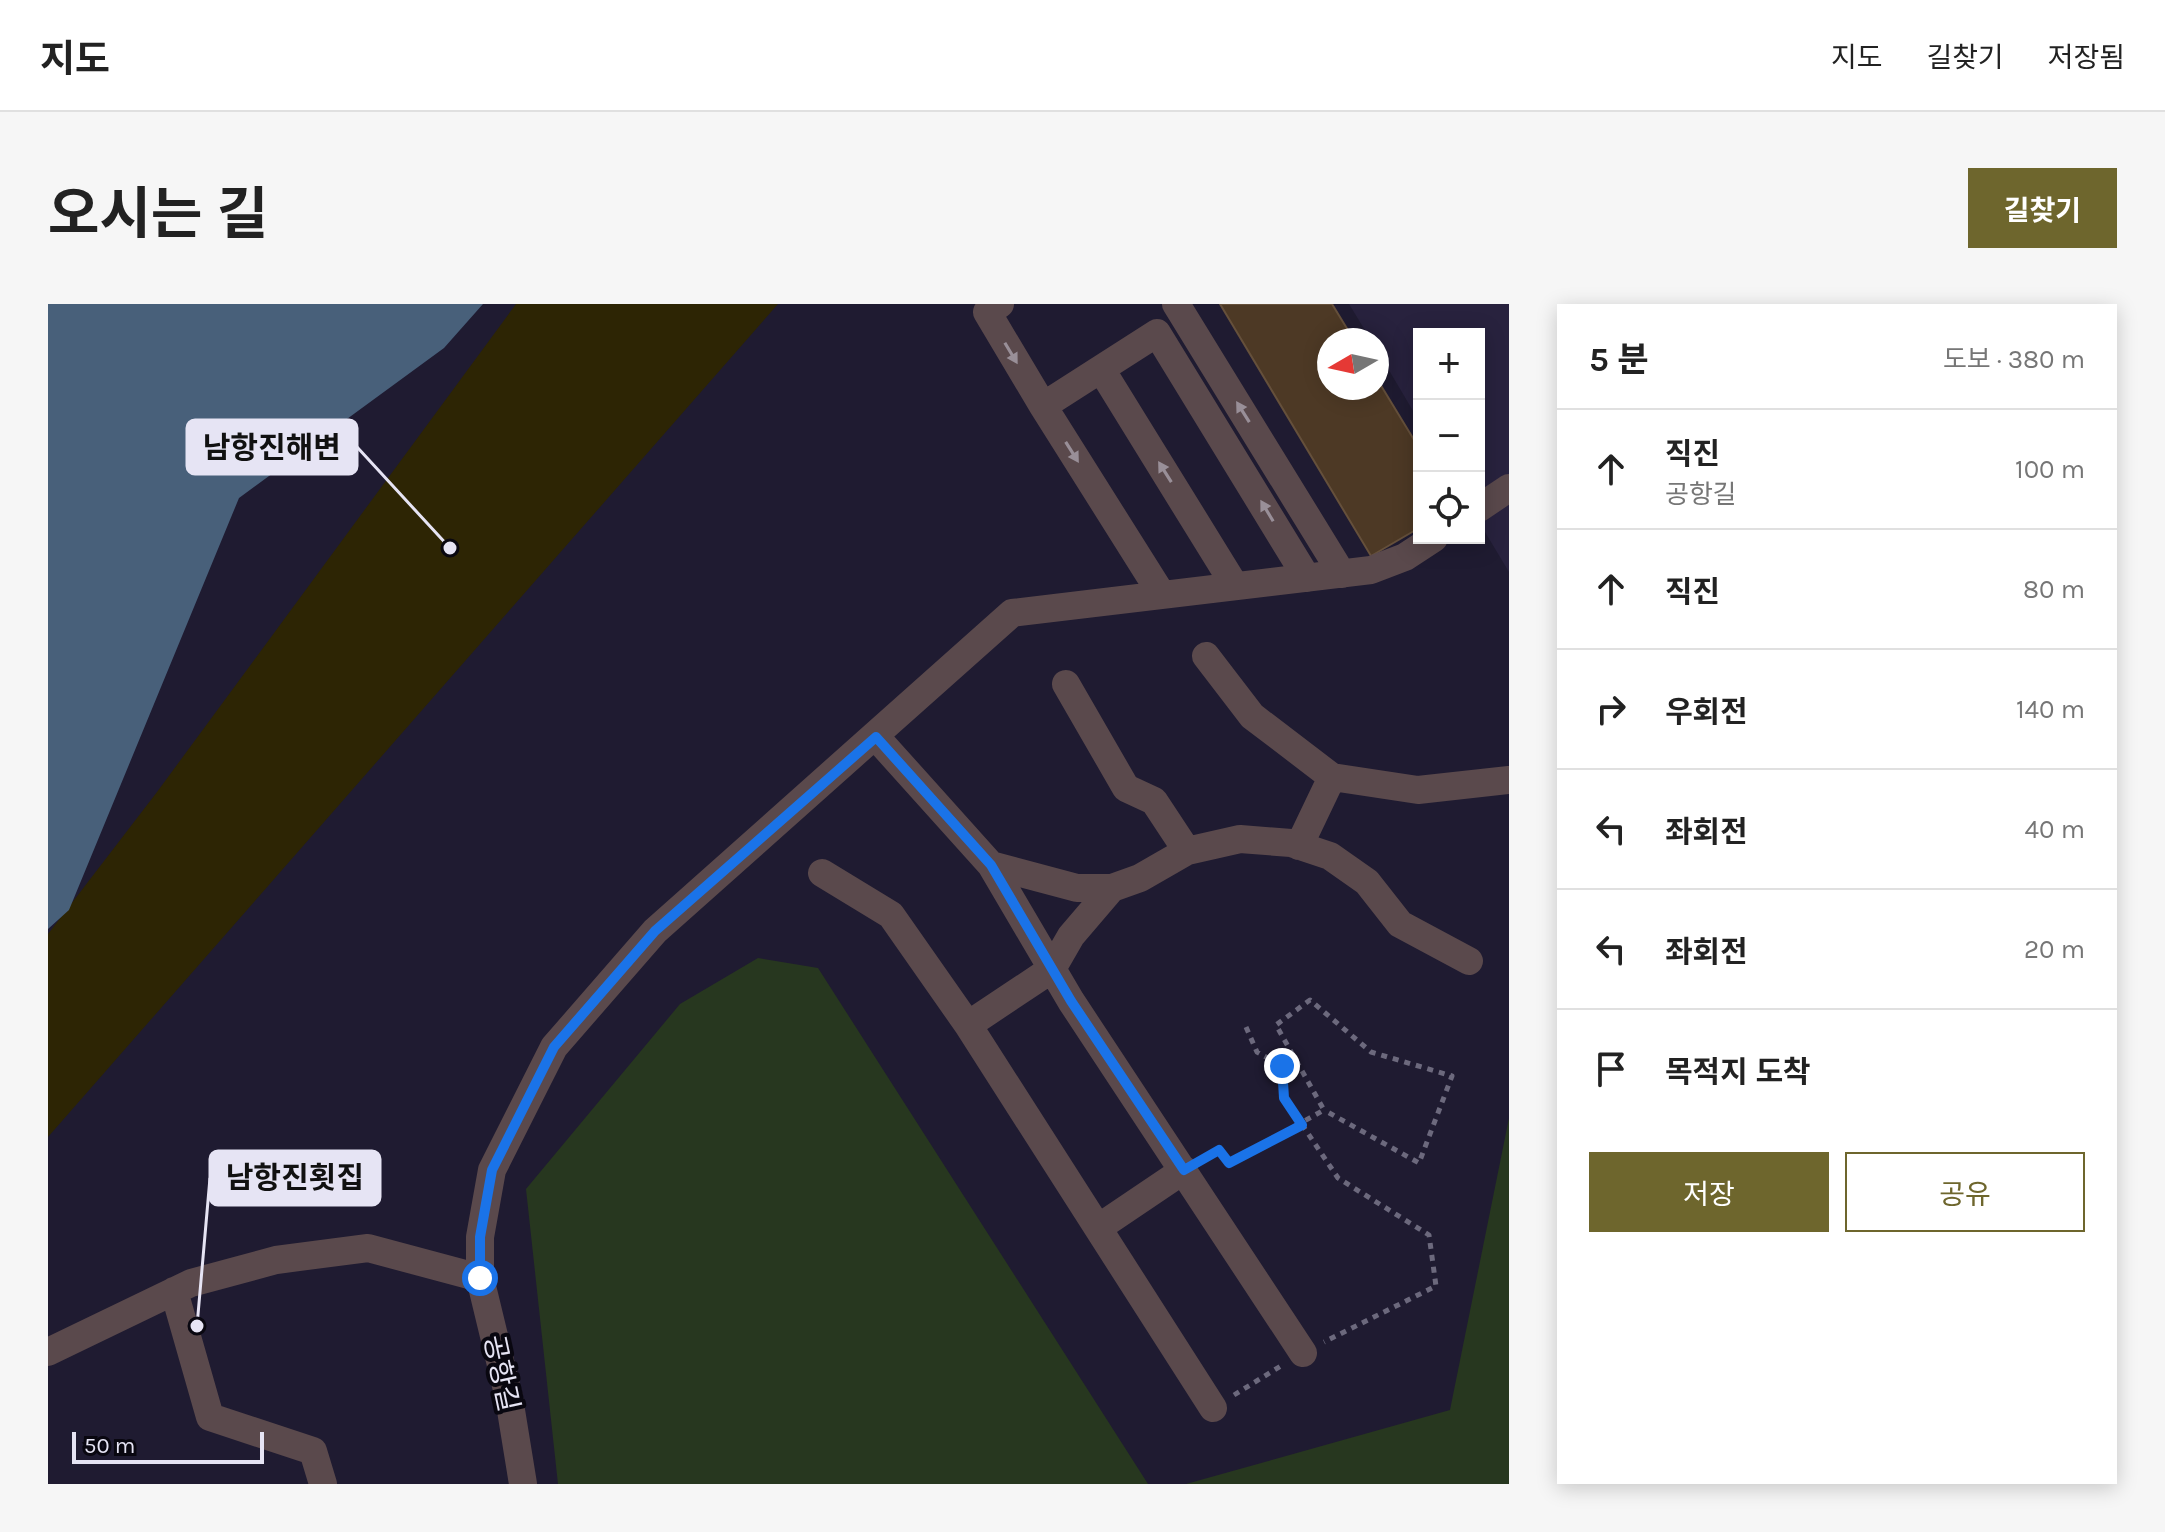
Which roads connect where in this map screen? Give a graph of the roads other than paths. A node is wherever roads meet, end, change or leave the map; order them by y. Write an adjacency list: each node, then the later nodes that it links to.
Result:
1 (1000, 304): 4 (street, one-way to 4)
2 (1176, 304): 8 (street, one-way to 2)
3 (1101, 369): 4 (street); 9 (street, one-way to 3); 10 (street, one-way to 3)
4 (1043, 406): 11 (street, one-way to 11)
5 (1509, 488): 6 (street)
6 (1485, 504)
7 (1425, 544): 8 (street, 공항길)
8 (1342, 574): 9 (street, 공항길)
9 (1307, 578): 10 (street, 공항길)
10 (1235, 586): 11 (street, 공항길)
11 (1162, 595): 14 (street, 공항길)
12 (1206, 656): 15 (street)
13 (1066, 684): 18 (street)
14 (876, 737): 19 (street); 27 (street, 공항길)
15 (1332, 777): 16 (street); 17 (street)
16 (1509, 780)
17 (1299, 846): 18 (street); 22 (street)
18 (1187, 851): 21 (street)
19 (991, 865): 21 (street); 23 (street)
20 (822, 873): 24 (street)
21 (1112, 888): 23 (street)
22 (1469, 961)
23 (1052, 969): 24 (street); 25 (street)
24 (968, 1025): 26 (street)
25 (1184, 1170): 26 (street); 30 (street)
26 (1098, 1228): 31 (street)
27 (480, 1278): 28 (street); 33 (street, 공항길)
28 (174, 1291): 29 (street); 32 (street)
29 (48, 1352)
30 (1303, 1353)
31 (1213, 1408)
32 (323, 1484)
33 (523, 1484)

